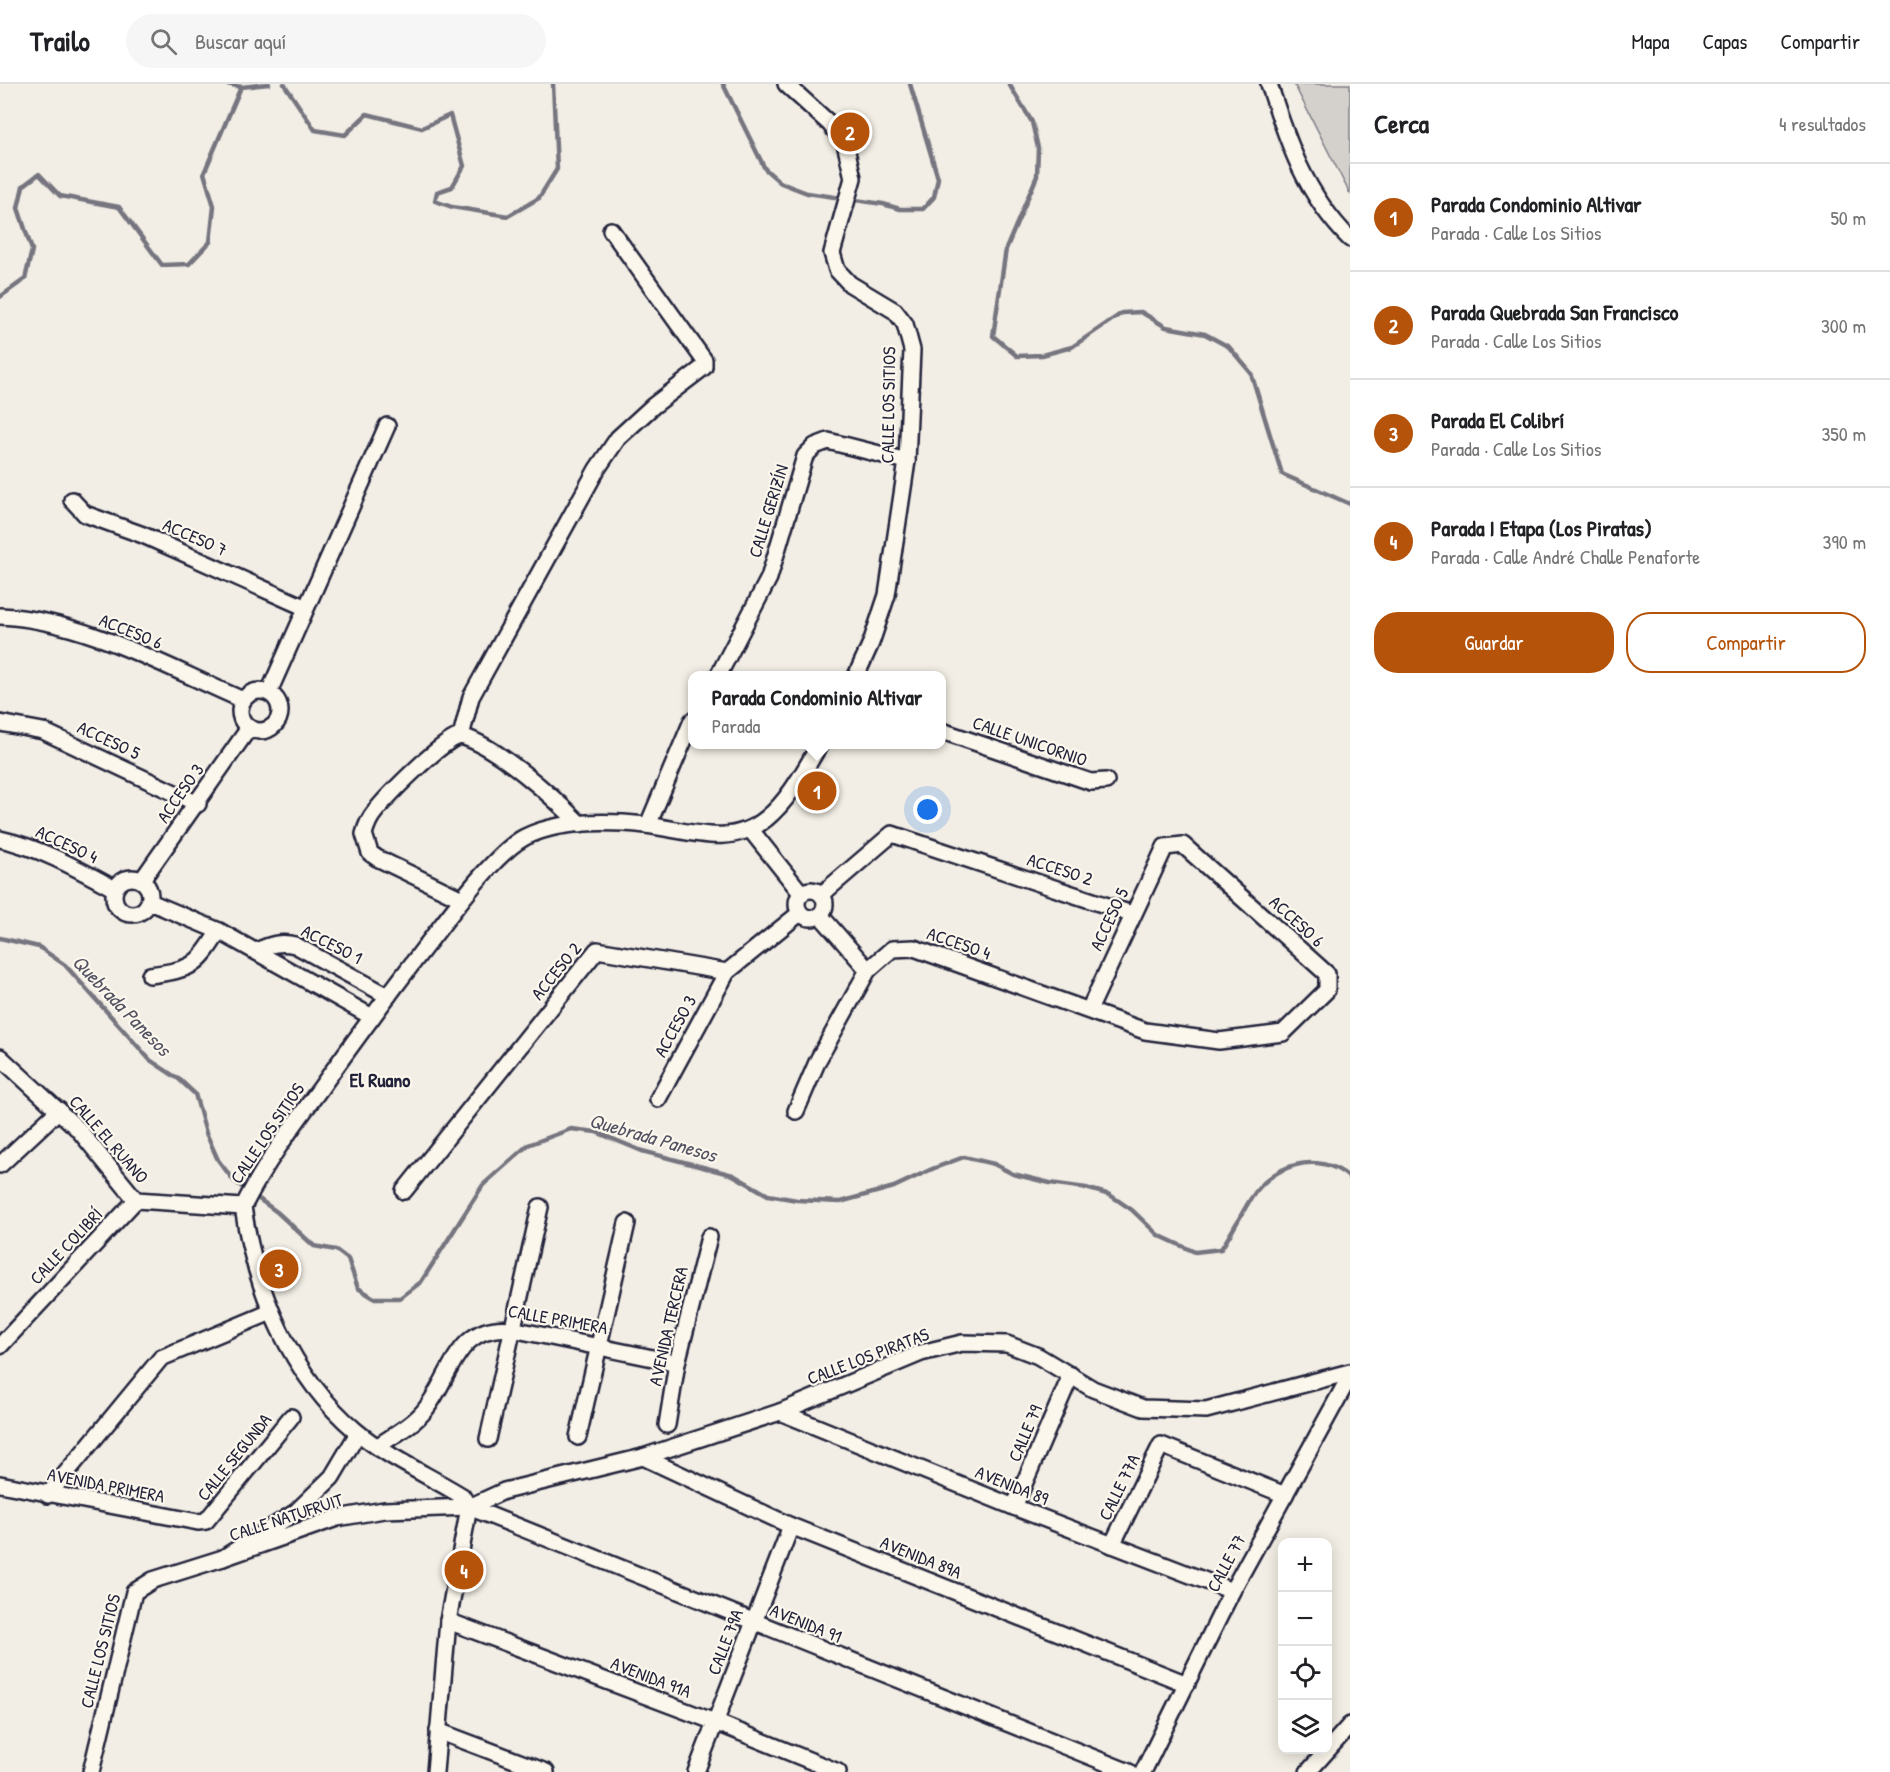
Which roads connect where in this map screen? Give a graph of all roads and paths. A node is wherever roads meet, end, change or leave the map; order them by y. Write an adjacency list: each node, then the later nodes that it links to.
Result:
1 (786, 84): 6 (street, CALLE LOS SITIOS)
2 (1269, 84): 4 (street)
3 (611, 230): 18 (street)
4 (1350, 239)
5 (387, 426): 8 (street)
6 (907, 461): 10 (street, CALLE GERIZÍN); 11 (street, CALLE LOS SITIOS)
7 (72, 500): 8 (street, ACCESO 7)
8 (304, 607): 12 (street)
9 (0, 616): 13 (street, ACCESO 6)
10 (720, 671)
11 (858, 671)
12 (268, 692): 13 (street); 15 (street)
13 (243, 700): 15 (street)
14 (0, 723): 21 (street, ACCESO 5)
15 (249, 728): 21 (street, ACCESO 3)
16 (946, 732): 20 (street, CALLE UNICORNIO)
17 (688, 733): 23 (street)
18 (461, 736): 22 (street); 31 (street)
19 (817, 749): 24 (street, CALLE LOS SITIOS)
20 (1106, 781)
21 (198, 804): 27 (street, ACCESO 3)
22 (580, 824): 23 (street, CALLE LOS SITIOS); 31 (street, CALLE LOS SITIOS)
23 (648, 825): 24 (street, CALLE LOS SITIOS)
24 (750, 829): 29 (street)
25 (0, 839): 28 (street, ACCESO 4)
26 (1165, 847): 34 (street, ACCESO 5); 42 (street, ACCESO 6)
27 (142, 880): 28 (street); 32 (street)
28 (115, 889): 32 (street)
29 (801, 893): 30 (street); 33 (street)
30 (822, 894): 34 (street, ACCESO 2); 35 (street)
31 (462, 899): 41 (street, CALLE LOS SITIOS)
32 (150, 902): 36 (street)
33 (800, 913): 35 (street); 39 (street)
34 (1132, 914): 42 (street, ACCESO 5)
35 (820, 915): 38 (street)
36 (219, 931): 37 (street); 40 (street)
37 (256, 951): 41 (street, ACCESO 1); 43 (street)
38 (868, 970): 42 (street, ACCESO 4); 47 (street, ACCESO 4)
39 (727, 972): 45 (street, ACCESO 3); 49 (street, ACCESO 2)
40 (150, 975)
41 (388, 996): 43 (street, CALLE LOS SITIOS)
42 (1089, 1008)
43 (372, 1017): 51 (street, CALLE LOS SITIOS)
44 (0, 1057): 46 (street, CALLE EL RUANO)
45 (658, 1099)
46 (59, 1110): 48 (street); 50 (street, CALLE EL RUANO)
47 (796, 1111)
48 (0, 1165)
49 (404, 1191)
50 (136, 1200): 51 (street, CALLE EL RUANO); 58 (street, CALLE COLIBRÍ)
51 (243, 1207): 55 (street, CALLE LOS SITIOS)
52 (540, 1207): 56 (street)
53 (627, 1223): 57 (street)
54 (709, 1237): 59 (street, AVENIDA TERCERA)
55 (271, 1312): 65 (street, CALLE LOS SITIOS); 71 (street)
56 (512, 1329): 57 (street, CALLE PRIMERA); 67 (street); 68 (street, CALLE PRIMERA)
57 (597, 1344): 59 (street, CALLE PRIMERA); 66 (street)
58 (0, 1346)
59 (677, 1363): 64 (street, AVENIDA TERCERA)
60 (1350, 1374): 61 (street, CALLE LOS PIRATAS); 72 (street, CALLE 77)
61 (1071, 1375): 62 (street, CALLE LOS PIRATAS); 74 (street, CALLE 79)
62 (780, 1412): 69 (street, CALLE LOS PIRATAS); 74 (street, AVENIDA 89)
63 (291, 1417): 75 (street, CALLE SEGUNDA)
64 (667, 1425)
65 (358, 1433): 68 (street); 78 (street, CALLE LOS SITIOS)
66 (578, 1437)
67 (488, 1439)
68 (378, 1446): 73 (street)
69 (643, 1457): 73 (street, CALLE LOS PIRATAS); 76 (street, AVENIDA 89A)
70 (0, 1484): 71 (street, AVENIDA PRIMERA)
71 (48, 1495): 75 (street, AVENIDA PRIMERA)
72 (1285, 1495): 77 (street, CALLE 77A); 79 (street, CALLE 77)
73 (469, 1508): 78 (street, CALLE NATUFRUIT); 80 (street); 81 (street, AVENIDA 91)
74 (1014, 1508): 77 (street, AVENIDA 89)
75 (206, 1521)
76 (791, 1526): 81 (street, CALLE 79A); 82 (street, AVENIDA 89A)
77 (1112, 1545): 79 (street, AVENIDA 89)
78 (223, 1558): 86 (street, CALLE LOS SITIOS)
79 (1232, 1591): 82 (street, CALLE 77)
80 (448, 1621): 83 (street, AVENIDA 91A); 85 (street)
81 (754, 1623): 83 (street, CALLE 79A); 91 (street, AVENIDA 91)
82 (1187, 1684): 92 (street, CALLE 77)
83 (715, 1722): 89 (street, CALLE 79A); 90 (street, AVENIDA 91A)
84 (1350, 1725): 93 (street)
85 (438, 1731): 87 (street); 88 (street)
86 (92, 1772)
87 (435, 1772)
88 (546, 1772)
89 (696, 1772)
90 (838, 1772)
91 (1129, 1772)
92 (1143, 1772)
93 (1308, 1772)

